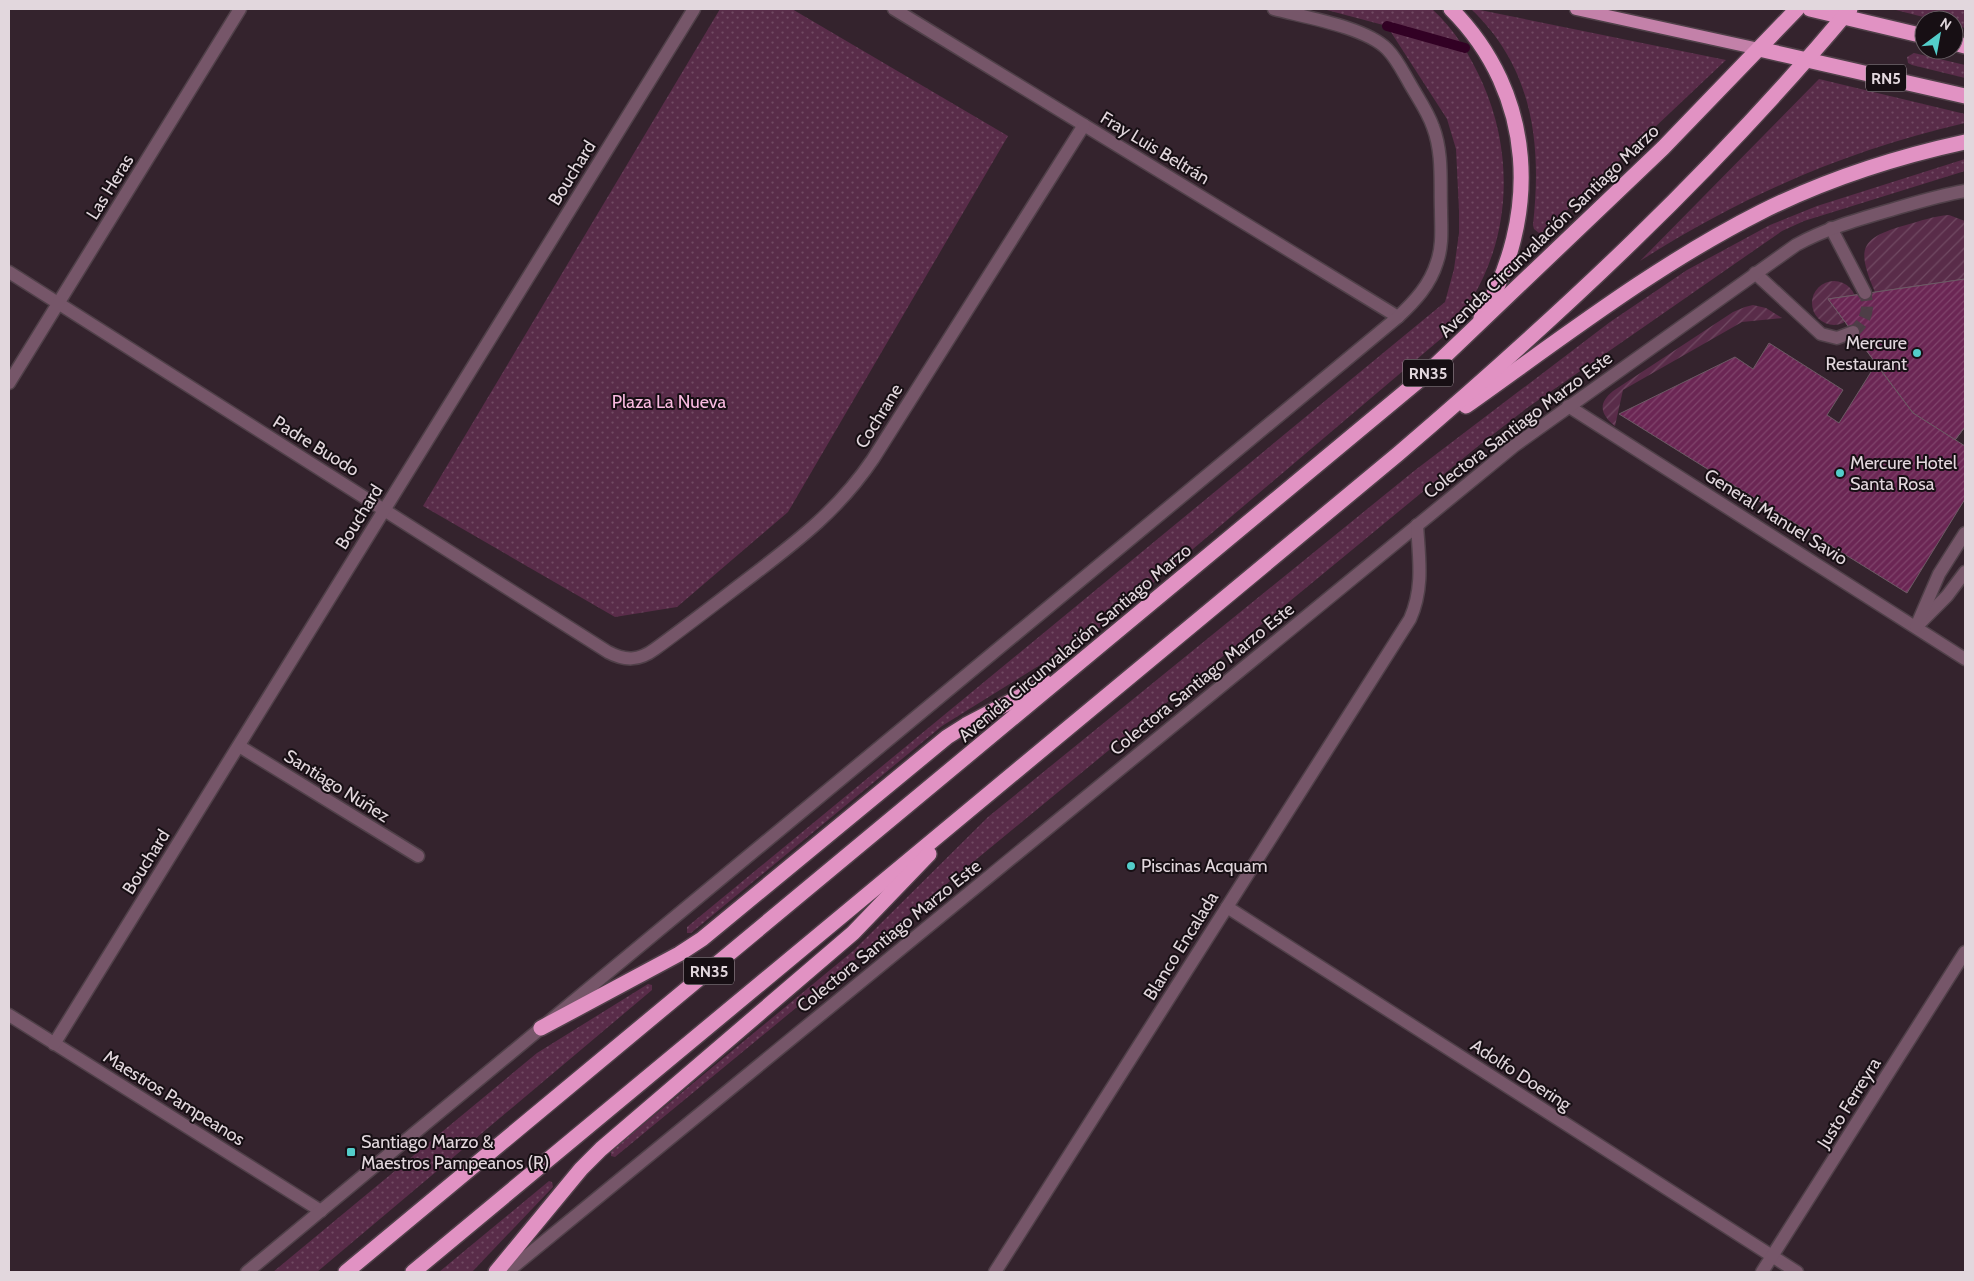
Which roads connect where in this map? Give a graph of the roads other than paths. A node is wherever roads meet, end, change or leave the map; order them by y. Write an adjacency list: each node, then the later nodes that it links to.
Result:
1 (240, 9): 21 (street, Las Heras)
2 (694, 9): 28 (street, Bouchard)
3 (894, 9): 14 (street, Fray Luis Beltrán)
4 (1274, 9): 22 (street)
5 (1451, 9): 23 (highway)
6 (1576, 9): 11 (main road)
7 (1797, 9): 11 (highway, Avenida Circunvalación Santiago Marzo / RN35)
8 (1810, 9): 9 (highway)
9 (1847, 13): 10 (highway); 12 (highway, RN35)
10 (1914, 33)
11 (1759, 50): 12 (highway, RN5); 23 (highway, Avenida Circunvalación Santiago Marzo / RN35)
12 (1806, 60): 13 (highway, RN5); 27 (highway, RN35)
13 (1965, 96)
14 (1084, 125): 22 (street, Fray Luis Beltrán); 33 (street, Cochrane)
15 (1965, 142): 27 (highway)
16 (1965, 191): 17 (street, Colectora Santiago Marzo Este)
17 (1831, 228): 19 (street, Colectora Santiago Marzo Este); 20 (street)
18 (9, 272): 21 (street, Padre Buodo)
19 (1755, 273): 24 (street); 26 (street, Colectora Santiago Marzo Este)
20 (1866, 293)
21 (58, 303): 25 (street, Las Heras); 28 (street, Padre Buodo)
22 (1398, 317): 42 (street)
23 (1473, 331): 35 (highway, Avenida Circunvalación Santiago Marzo / RN35)
24 (1853, 332)
25 (9, 383)
26 (1568, 406): 29 (street, Colectora Santiago Marzo Este); 32 (street, General Manuel Savio)
27 (1398, 454): 37 (highway, RN35)
28 (384, 510): 33 (street, Padre Buodo); 36 (street, Bouchard)
29 (1417, 525): 39 (street, Blanco Encalada); 50 (street, Colectora Santiago Marzo Este)
30 (1965, 533): 32 (street)
31 (1965, 572): 32 (street)
32 (1916, 627): 34 (street, General Manuel Savio)
33 (632, 659)
34 (1965, 659)
35 (1072, 670): 42 (highway); 47 (highway, Avenida Circunvalación Santiago Marzo / RN35)
36 (239, 746): 38 (street, Santiago Núñez); 43 (street, Bouchard)
37 (971, 809): 48 (highway, RN35); 49 (highway)
38 (418, 856)
39 (1226, 907): 45 (street, Adolfo Doering); 51 (street, Blanco Encalada)
40 (1965, 952): 45 (street, Justo Ferreyra)
41 (9, 1015): 43 (street, Maestros Pampeanos)
42 (541, 1028): 44 (street)
43 (54, 1044): 44 (street, Maestros Pampeanos)
44 (321, 1210): 46 (street)
45 (1772, 1256): 52 (street, Justo Ferreyra); 53 (street, Adolfo Doering)
46 (247, 1272)
47 (346, 1272)
48 (413, 1272)
49 (496, 1272)
50 (506, 1272)
51 (995, 1272)
52 (1762, 1272)
53 (1797, 1272)

